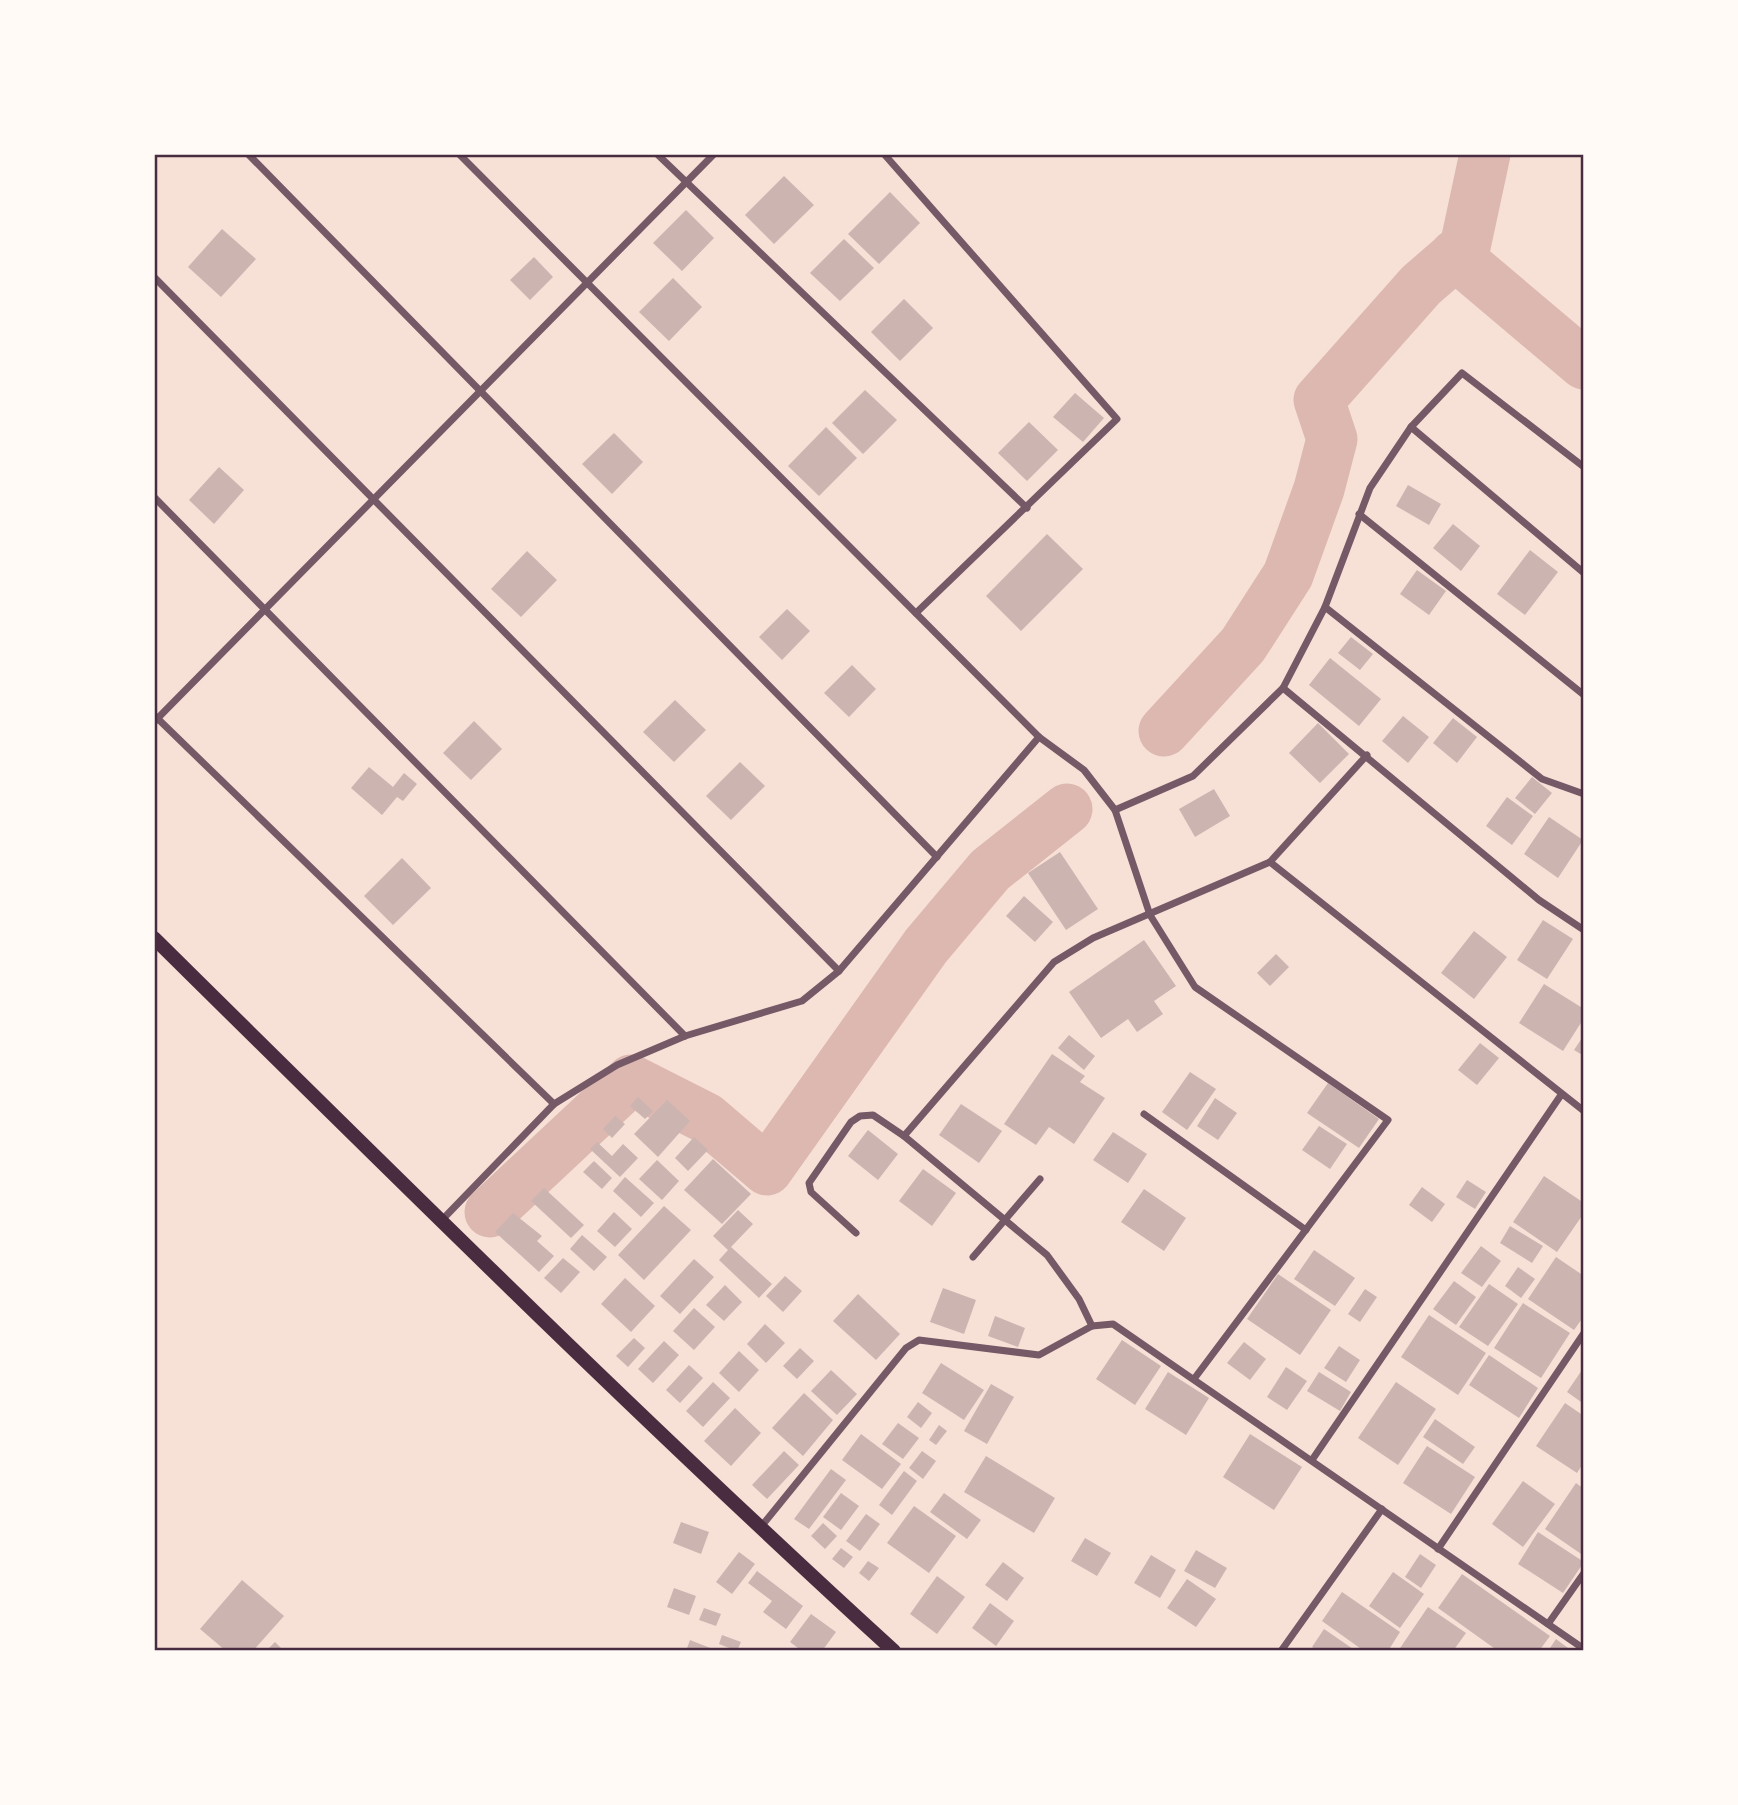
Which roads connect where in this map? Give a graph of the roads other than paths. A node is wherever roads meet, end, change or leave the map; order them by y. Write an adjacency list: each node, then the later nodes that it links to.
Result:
1 (248, 154): 9 (street)
2 (459, 154): 8 (street)
3 (657, 154): 6 (street)
4 (714, 154): 6 (street)
5 (884, 154): 14 (street)
6 (686, 182): 8 (street); 14 (street)
7 (154, 277): 13 (street)
8 (586, 282): 9 (street); 19 (street)
9 (479, 391): 13 (street); 27 (street)
10 (1411, 427): 11 (street); 15 (street); 16 (street)
11 (1584, 467)
12 (154, 497): 18 (street)
13 (373, 499): 18 (street); 32 (street)
14 (1027, 508): 19 (street)
15 (1359, 514): 17 (street); 21 (street)
16 (1584, 573)
17 (1325, 607): 20 (street); 25 (street)
18 (264, 610): 22 (street); 33 (street)
19 (916, 613): 23 (street)
20 (1283, 688): 24 (street); 26 (street)
21 (1584, 695)
22 (155, 718): 35 (street)
23 (1039, 737): 26 (street); 27 (street)
24 (1367, 755): 28 (street); 30 (street)
25 (1584, 794)
26 (1115, 810): 29 (street)
27 (937, 857): 32 (street)
28 (1270, 862): 29 (street); 34 (street)
29 (1150, 915): 38 (street); 42 (street)
30 (1584, 930)
31 (154, 938): 41 (main road)
32 (839, 971): 33 (street)
33 (685, 1036): 35 (street)
34 (1561, 1095): 36 (street); 48 (street)
35 (554, 1104): 41 (street)
36 (1584, 1111)
37 (1144, 1114): 42 (street)
38 (904, 1136): 40 (street); 43 (street)
39 (1040, 1179): 40 (street)
40 (1004, 1221): 44 (street); 45 (street)
41 (441, 1222): 50 (main road)
42 (1306, 1230): 47 (street)
43 (856, 1234)
44 (973, 1257)
45 (1092, 1326): 47 (street); 50 (street)
46 (1584, 1333): 51 (street)
47 (1195, 1379): 48 (street)
48 (1312, 1460): 49 (street)
49 (1382, 1509): 51 (street); 56 (street)
50 (760, 1528): 55 (main road)
51 (1438, 1549): 53 (street)
52 (1584, 1573): 53 (street)
53 (1548, 1624): 54 (street)
54 (1584, 1649)
55 (894, 1651)
56 (1280, 1651)

